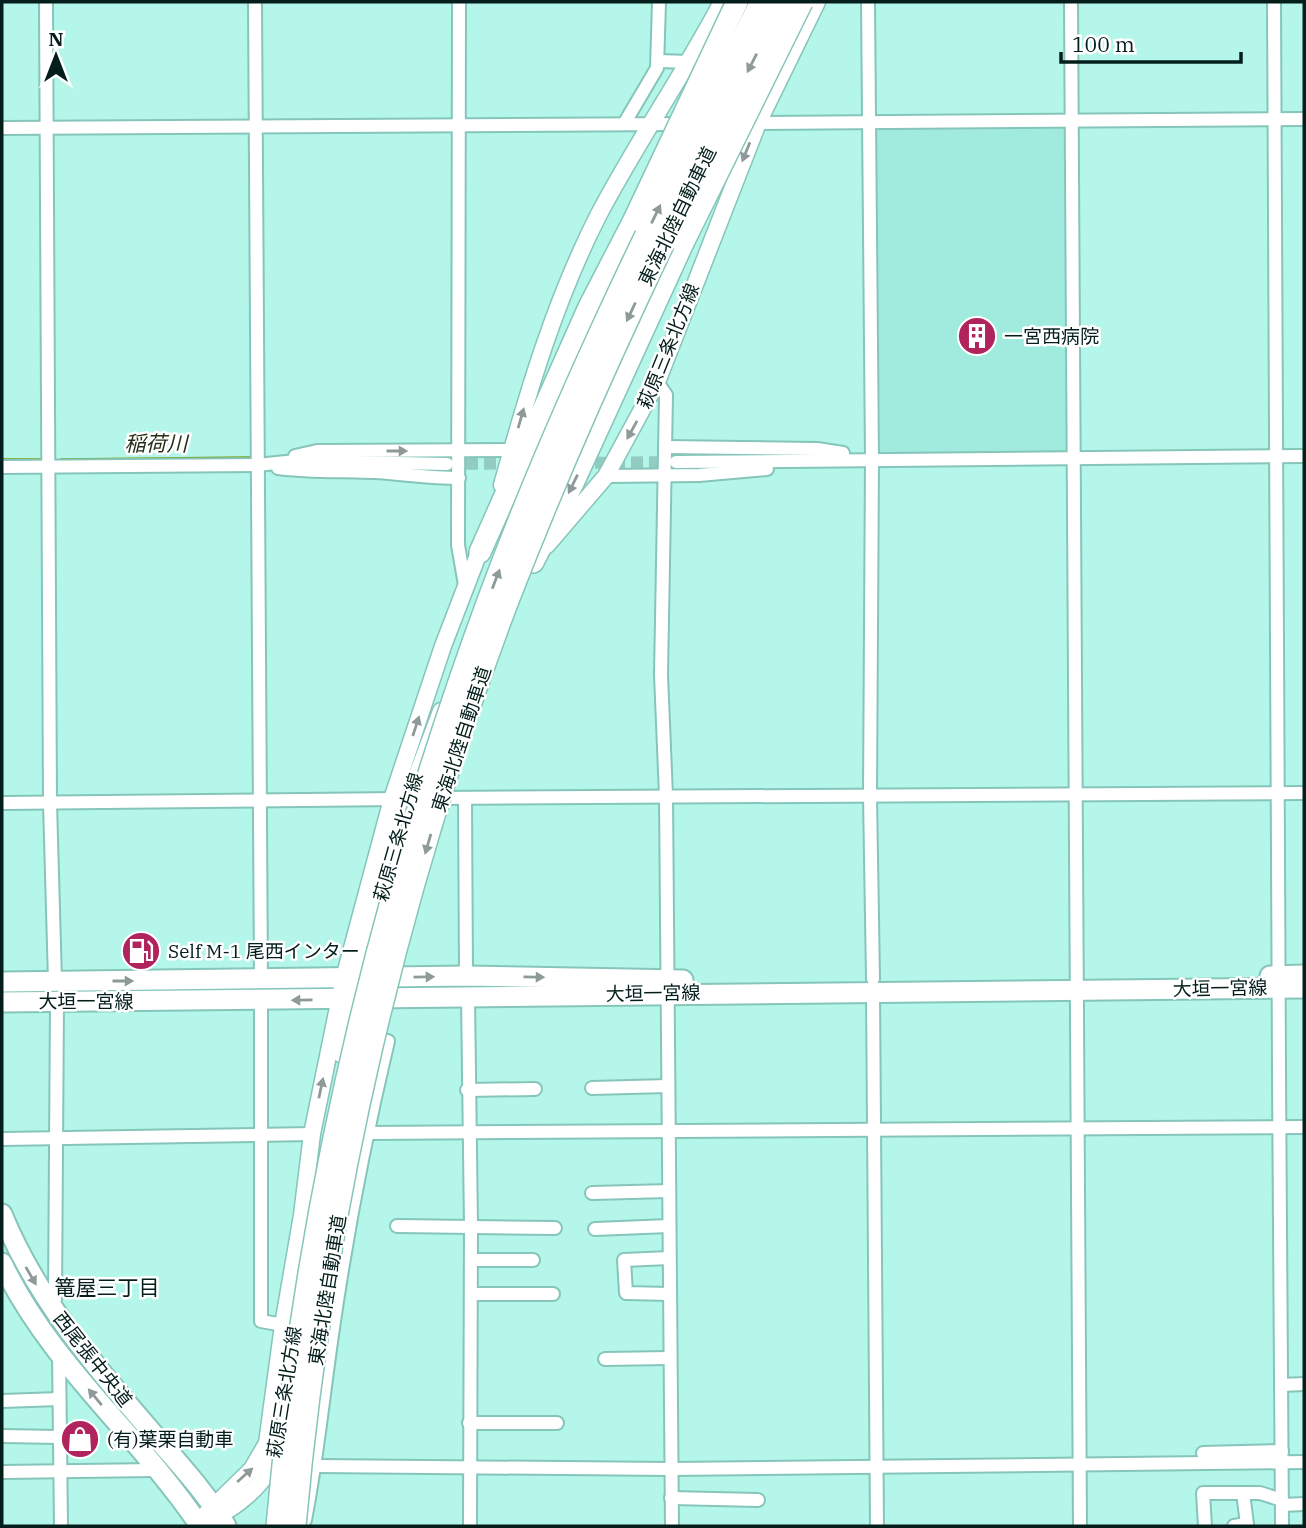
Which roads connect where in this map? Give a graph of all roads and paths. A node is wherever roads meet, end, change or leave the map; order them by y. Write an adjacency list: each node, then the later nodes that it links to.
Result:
1 (46, 2): 26 (street)
2 (255, 2): 24 (street)
3 (459, 2): 23 (street)
4 (659, 2): 14 (street)
5 (722, 2): 15 (main road, 萩原三条北方線)
6 (737, 2): 43 (highway, bridge)
7 (761, 2): 137 (highway, 東海北陸自動車道, one-way to 7, bridge)
8 (783, 2): 138 (highway, 東海北陸自動車道, one-way to 138, bridge)
9 (802, 2): 44 (highway, one-way to 44, bridge)
10 (817, 2): 19 (main road, 萩原三条北方線)
11 (868, 2): 20 (street)
12 (1070, 2): 18 (street)
13 (1274, 2): 16 (street)
14 (658, 61): 15 (street); 21 (street)
15 (690, 62): 22 (main road, 萩原三条北方線)
16 (1274, 119): 17 (street); 18 (street); 32 (street)
17 (1304, 119)
18 (1072, 121): 20 (street); 34 (street)
19 (758, 123): 20 (street); 22 (street); 27 (main road, 萩原三条北方線, one-way to 27)
20 (868, 123): 33 (street)
21 (624, 124): 22 (street); 23 (street)
22 (653, 124): 29 (main road, 萩原三条北方線, one-way to 22)
23 (461, 125): 24 (street); 30 (street)
24 (255, 126): 26 (street); 36 (street)
25 (2, 128): 26 (street)
26 (48, 128): 39 (street)
27 (657, 382): 28 (street); 40 (main road, 萩原三条北方線, one-way to 40)
28 (665, 447): 33 (street); 41 (street)
29 (512, 450): 30 (street); 43 (main road, 萩原三条北方線)
30 (459, 451): 36 (street, one-way to 30); 42 (street)
31 (1304, 456): 32 (street)
32 (1274, 457): 34 (street); 46 (street)
33 (872, 458): 34 (street); 35 (street); 41 (street); 50 (street)
34 (1074, 458): 48 (street)
35 (676, 462)
36 (257, 464): 37 (street); 39 (street); 42 (street); 54 (street)
37 (447, 464)
38 (2, 467): 39 (street)
39 (48, 467): 56 (street)
40 (606, 475): 41 (street); 44 (main road, 萩原三条北方線)
41 (665, 476): 49 (street)
42 (459, 478): 45 (street)
43 (480, 552): 45 (main road, 萩原三条北方線)
44 (533, 562): 53 (main road, 萩原三条北方線)
45 (465, 588): 52 (main road, 萩原三条北方線, one-way to 45)
46 (1278, 793): 47 (street); 48 (street); 62 (street)
47 (1304, 793)
48 (1073, 795): 50 (street); 63 (street)
49 (666, 796): 50 (street); 51 (street); 66 (street)
50 (870, 796): 64 (street)
51 (465, 798): 53 (street); 65 (street)
52 (391, 799): 53 (street); 54 (street); 58 (main road, 萩原三条北方線)
53 (408, 799): 58 (main road, 萩原三条北方線)
54 (258, 800): 56 (street); 59 (street)
55 (2, 803): 56 (street)
56 (50, 803): 60 (street)
57 (1304, 975): 62 (main road, 大垣一宮線)
58 (352, 978): 59 (main road, 大垣一宮線); 65 (main road, 大垣一宮線, one-way to 65); 68 (main road, 萩原三条北方線)
59 (261, 980): 60 (main road, 大垣一宮線, one-way to 59)
60 (55, 981): 61 (main road, 大垣一宮線)
61 (2, 982)
62 (1280, 982): 63 (main road, 大垣一宮線); 67 (main road, 大垣一宮線); 78 (street)
63 (1077, 983): 64 (main road, 大垣一宮線); 79 (street)
64 (873, 985): 66 (main road, 大垣一宮線); 80 (street)
65 (467, 986): 66 (main road, 大垣一宮線); 68 (main road, 大垣一宮線); 76 (street)
66 (666, 986): 73 (street)
67 (1304, 988)
68 (347, 999): 70 (main road, 大垣一宮線, one-way to 70); 84 (main road, 萩原三条北方線, one-way to 68); 90 (main road, 萩原三条北方線)
69 (57, 1001): 70 (main road, 大垣一宮線); 71 (main road, 大垣一宮線); 86 (street)
70 (261, 1001): 85 (street)
71 (2, 1002)
72 (388, 1041): 83 (street)
73 (668, 1086): 74 (street); 81 (street)
74 (592, 1088)
75 (535, 1089): 76 (street)
76 (467, 1090): 82 (street)
77 (1304, 1126): 78 (street)
78 (1279, 1127): 79 (street); 111 (street)
79 (1076, 1128): 80 (street); 121 (street)
80 (873, 1130): 81 (street); 124 (street)
81 (669, 1131): 82 (street); 88 (street)
82 (469, 1132): 83 (street); 94 (street)
83 (368, 1133): 91 (street)
84 (312, 1134): 85 (street); 106 (main road, 萩原三条北方線)
85 (261, 1135): 86 (street); 106 (street)
86 (57, 1138): 87 (street); 105 (street)
87 (2, 1139)
88 (669, 1191): 89 (street); 95 (street)
89 (592, 1193)
90 (317, 1196): 91 (street); 134 (main road, 萩原三条北方線)
91 (354, 1203): 122 (street)
92 (2, 1214): 105 (main road, 西尾張中央道, one-way to 105)
93 (397, 1226): 94 (street)
94 (471, 1226): 96 (street); 99 (street)
95 (669, 1226): 97 (street); 98 (street)
96 (555, 1228)
97 (595, 1229)
98 (669, 1258): 104 (street); 104 (street)
99 (471, 1260): 100 (street); 102 (street)
100 (533, 1260)
101 (2, 1263): 107 (main road, 西尾張中央道)
102 (471, 1294): 103 (street); 114 (street)
103 (552, 1294)
104 (669, 1294): 108 (street)
105 (48, 1303): 134 (main road, 西尾張中央道)
106 (283, 1325): 134 (main road, 萩原三条北方線, one-way to 106)
107 (59, 1354): 112 (street); 125 (main road, 西尾張中央道, one-way to 107)
108 (669, 1358): 109 (street); 126 (street)
109 (605, 1359)
110 (1304, 1384): 111 (street)
111 (1281, 1385): 119 (street)
112 (59, 1399): 113 (street); 117 (street)
113 (2, 1401)
114 (469, 1423): 115 (street); 123 (street)
115 (557, 1423)
116 (2, 1436): 117 (street)
117 (60, 1437): 127 (street)
118 (1203, 1453): 119 (street)
119 (1282, 1457): 120 (street); 121 (street); 132 (street)
120 (1304, 1462)
121 (1079, 1465): 124 (street); 143 (street)
122 (316, 1466): 123 (street); 139 (street)
123 (469, 1466): 126 (street); 140 (street)
124 (876, 1466): 126 (street); 142 (street)
125 (155, 1469): 127 (street); 135 (main road, 西尾張中央道)
126 (671, 1469): 130 (street)
127 (60, 1471): 128 (street); 136 (street)
128 (2, 1472)
129 (1244, 1493): 132 (street); 144 (street); 145 (street)
130 (671, 1499): 131 (street); 141 (street)
131 (758, 1500)
132 (1282, 1502): 133 (street); 146 (street)
133 (1304, 1504)
134 (220, 1516): 135 (main road, 萩原三条北方線)
135 (199, 1525)
136 (61, 1526)
137 (277, 1526)
138 (295, 1526)
139 (303, 1526)
140 (470, 1526)
141 (672, 1526)
142 (877, 1526)
143 (1080, 1526)
144 (1205, 1526)
145 (1234, 1526)
146 (1282, 1526)

